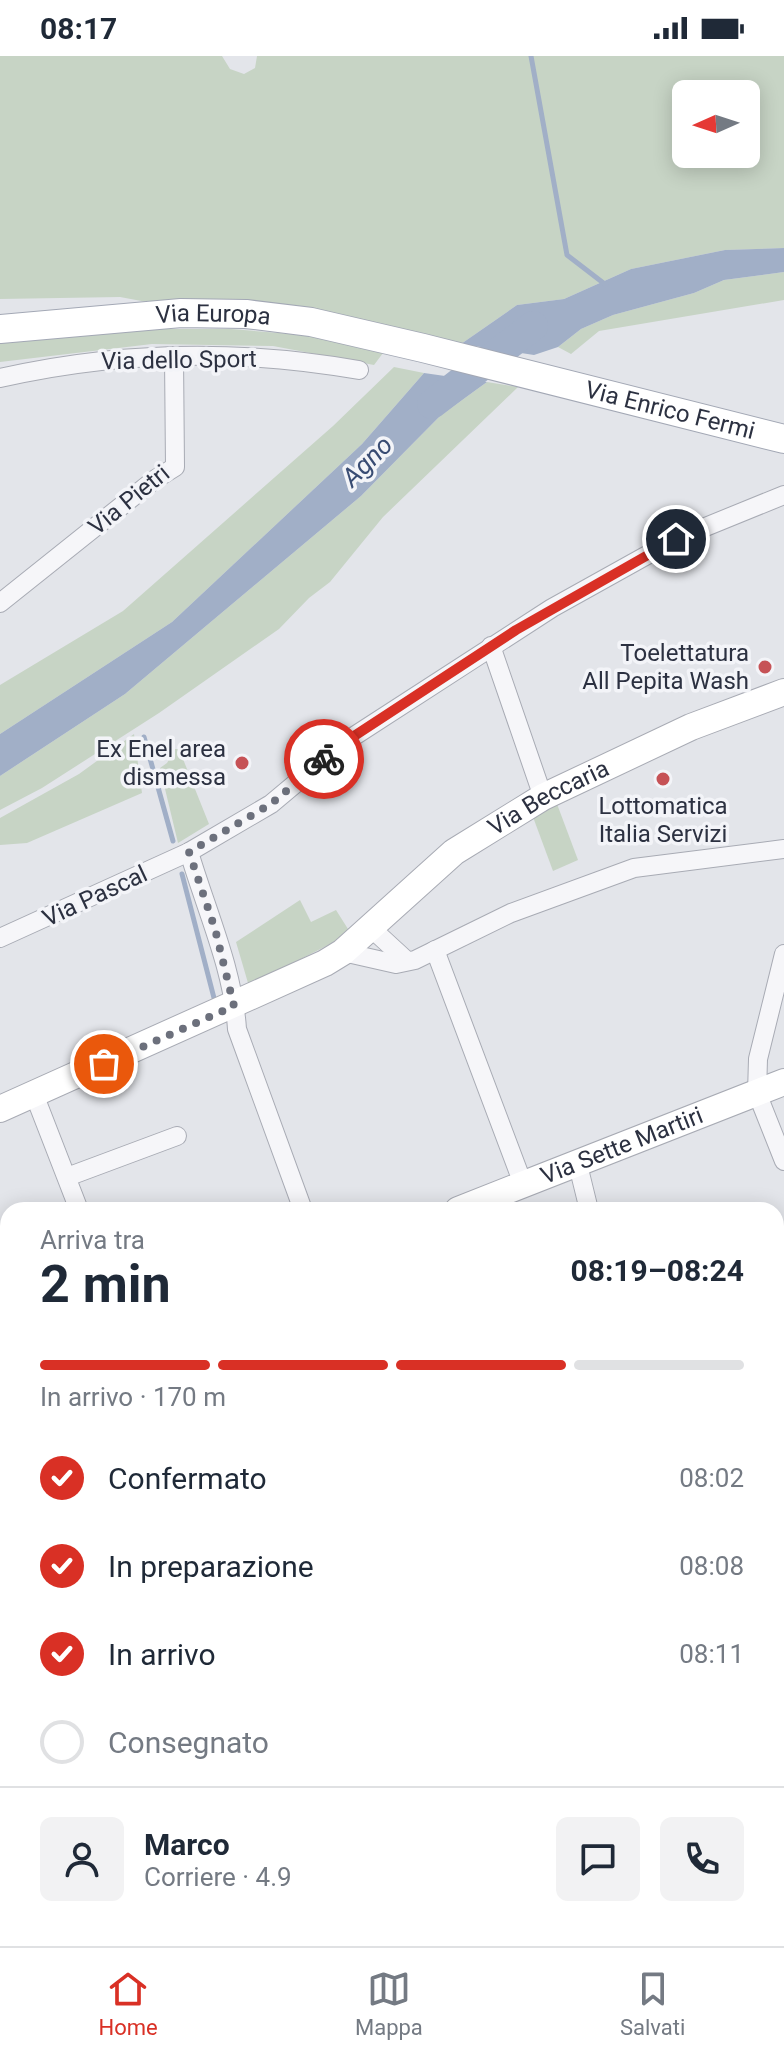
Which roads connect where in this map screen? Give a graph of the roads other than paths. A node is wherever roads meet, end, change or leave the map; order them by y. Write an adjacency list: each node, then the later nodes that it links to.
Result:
1 (0, 329): 5 (main road, Via Europa)
2 (174, 357): 3 (street, Via dello Sport); 4 (street, Via dello Sport); 8 (street, Via Pietri)
3 (359, 370)
4 (0, 378)
5 (556, 381): 6 (main road, Via Enrico Fermi)
6 (784, 439)
7 (784, 495): 9 (street, Via Pascal)
8 (0, 603)
9 (491, 646): 11 (street); 13 (street, Via Pascal)
10 (784, 692): 11 (street, Via Beccaria)
11 (543, 797): 14 (street, Via Beccaria)
12 (784, 849): 16 (street)
13 (189, 852): 15 (street, Via Pascal); 20 (street)
14 (370, 927): 17 (street, Via Beccaria); 19 (street)
15 (0, 938)
16 (435, 950): 19 (street); 29 (street)
17 (343, 952): 19 (street); 20 (street, Via Beccaria)
18 (784, 954): 22 (street)
19 (407, 961)
20 (234, 1006): 23 (street, Via Beccaria); 31 (street)
21 (784, 1082): 22 (street, Via Sette Martiri)
22 (757, 1093): 26 (street); 27 (street, Via Sette Martiri)
23 (34, 1094): 24 (street, Via Beccaria); 28 (street)
24 (0, 1109)
25 (177, 1136): 28 (street)
26 (784, 1161)
27 (578, 1165): 29 (street, Via Sette Martiri); 33 (street)
28 (67, 1177): 30 (street)
29 (523, 1184): 32 (street, Via Sette Martiri)
30 (76, 1202)
31 (300, 1202)
32 (478, 1202)
33 (587, 1202)

